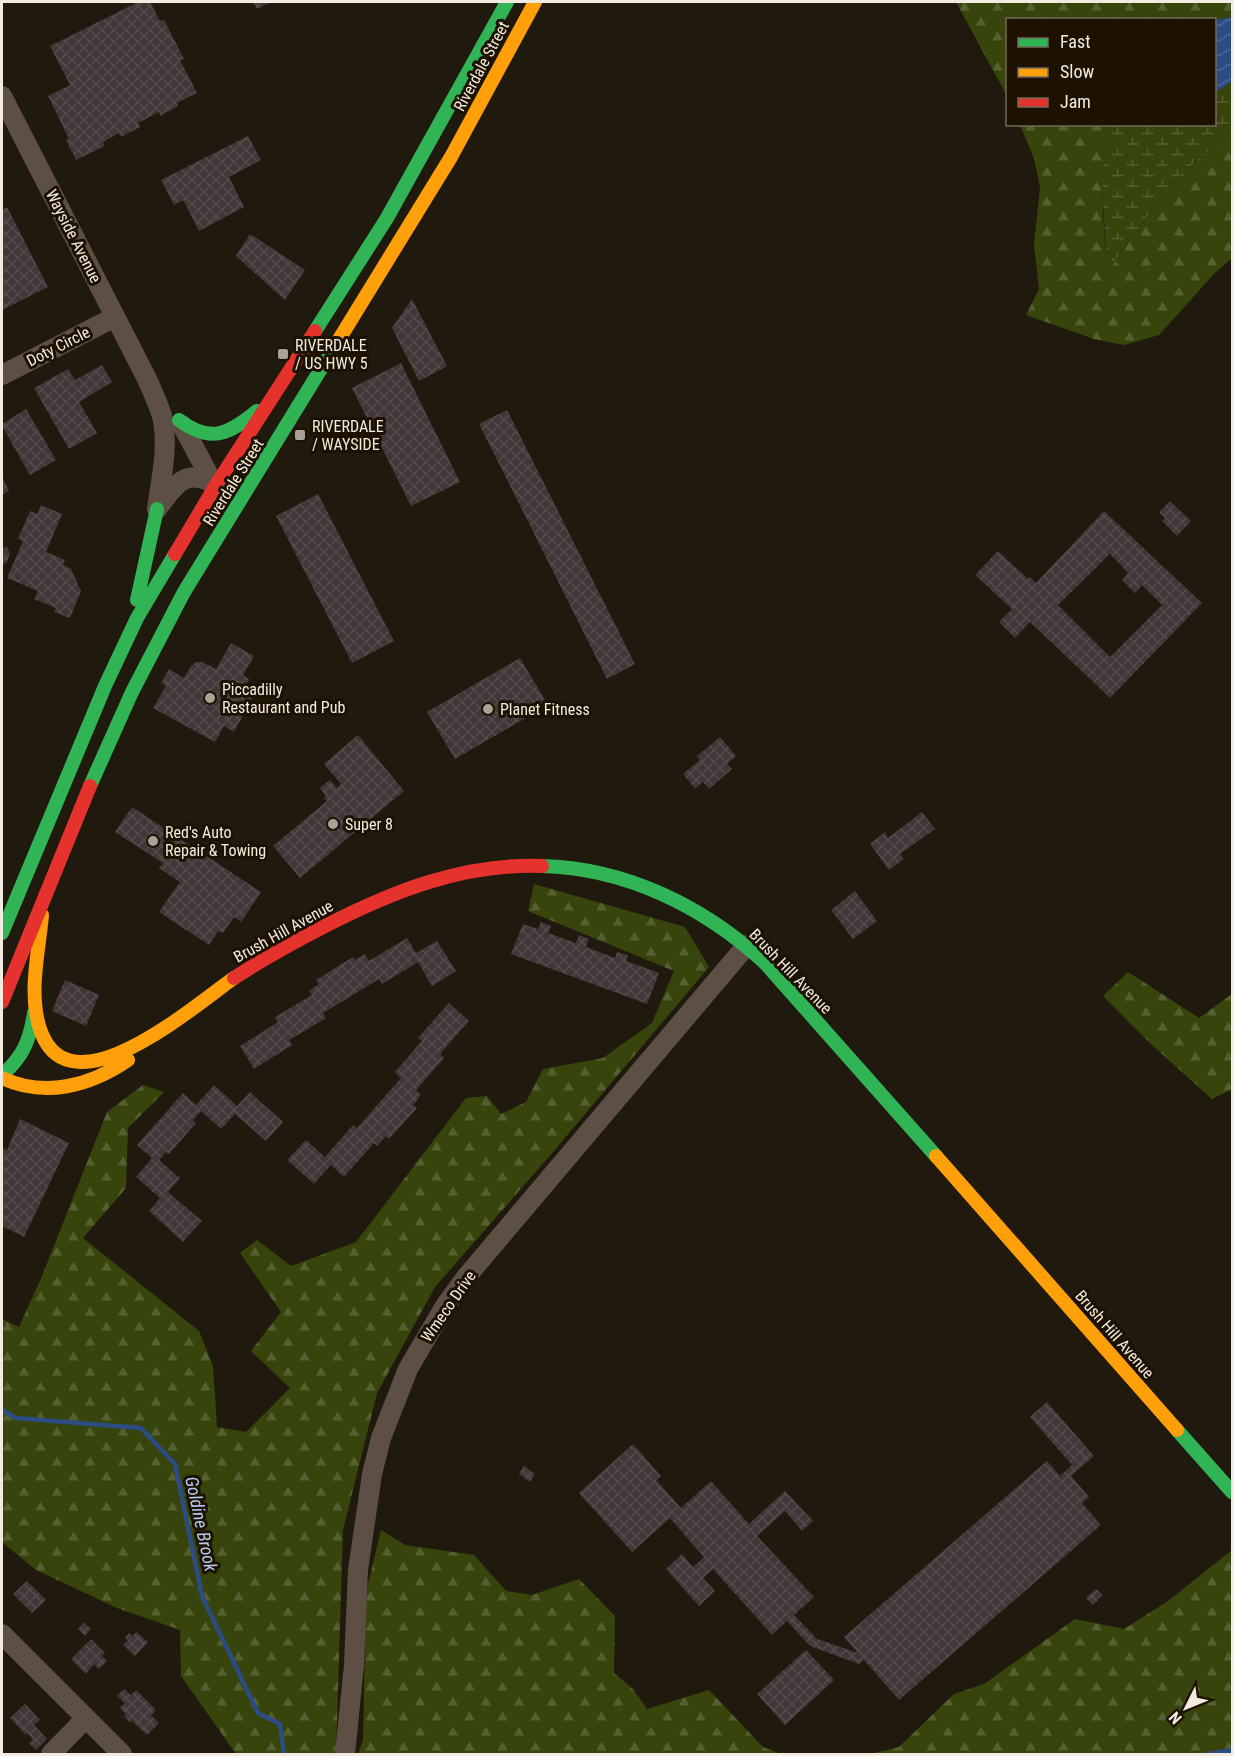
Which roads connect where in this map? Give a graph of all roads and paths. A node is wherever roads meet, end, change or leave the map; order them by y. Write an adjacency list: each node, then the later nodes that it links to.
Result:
1 (507, 2): 7 (main road, Riverdale Street)
2 (535, 2): 11 (main road, Riverdale Street)
3 (2, 96): 4 (street, Wayside Avenue)
4 (115, 317): 5 (street, Doty Circle); 6 (street, Wayside Avenue)
5 (2, 375)
6 (146, 377): 8 (street, Wayside Avenue); 10 (street, Wayside Avenue)
7 (281, 384): 8 (main road); 9 (main road, Riverdale Street)
8 (179, 420): 9 (street, Wayside Avenue)
9 (216, 485): 10 (street); 11 (street, Wayside Avenue); 12 (main road, Riverdale Street)
10 (157, 509): 12 (main road)
11 (214, 543): 13 (main road, Riverdale Street)
12 (129, 633): 14 (main road, Riverdale Street)
13 (43, 902): 16 (main road, Riverdale Street); 17 (main road, Brush Hill Avenue)
14 (2, 933)
15 (747, 945): 18 (main road, Brush Hill Avenue); 22 (main road, Brush Hill Avenue); 27 (street, Wmeco Drive)
16 (2, 1002)
17 (35, 1002): 19 (main road, Brush Hill Avenue); 20 (main road, Brush Hill Avenue)
18 (142, 1043): 19 (main road, Brush Hill Avenue); 21 (main road, Brush Hill Avenue)
19 (53, 1051): 21 (main road, Brush Hill Avenue)
20 (2, 1077): 21 (main road, Brush Hill Avenue)
21 (67, 1087)
22 (1233, 1492)
23 (2, 1634): 24 (street)
24 (86, 1718): 25 (street); 26 (street)
25 (51, 1755)
26 (122, 1755)
27 (345, 1755)

